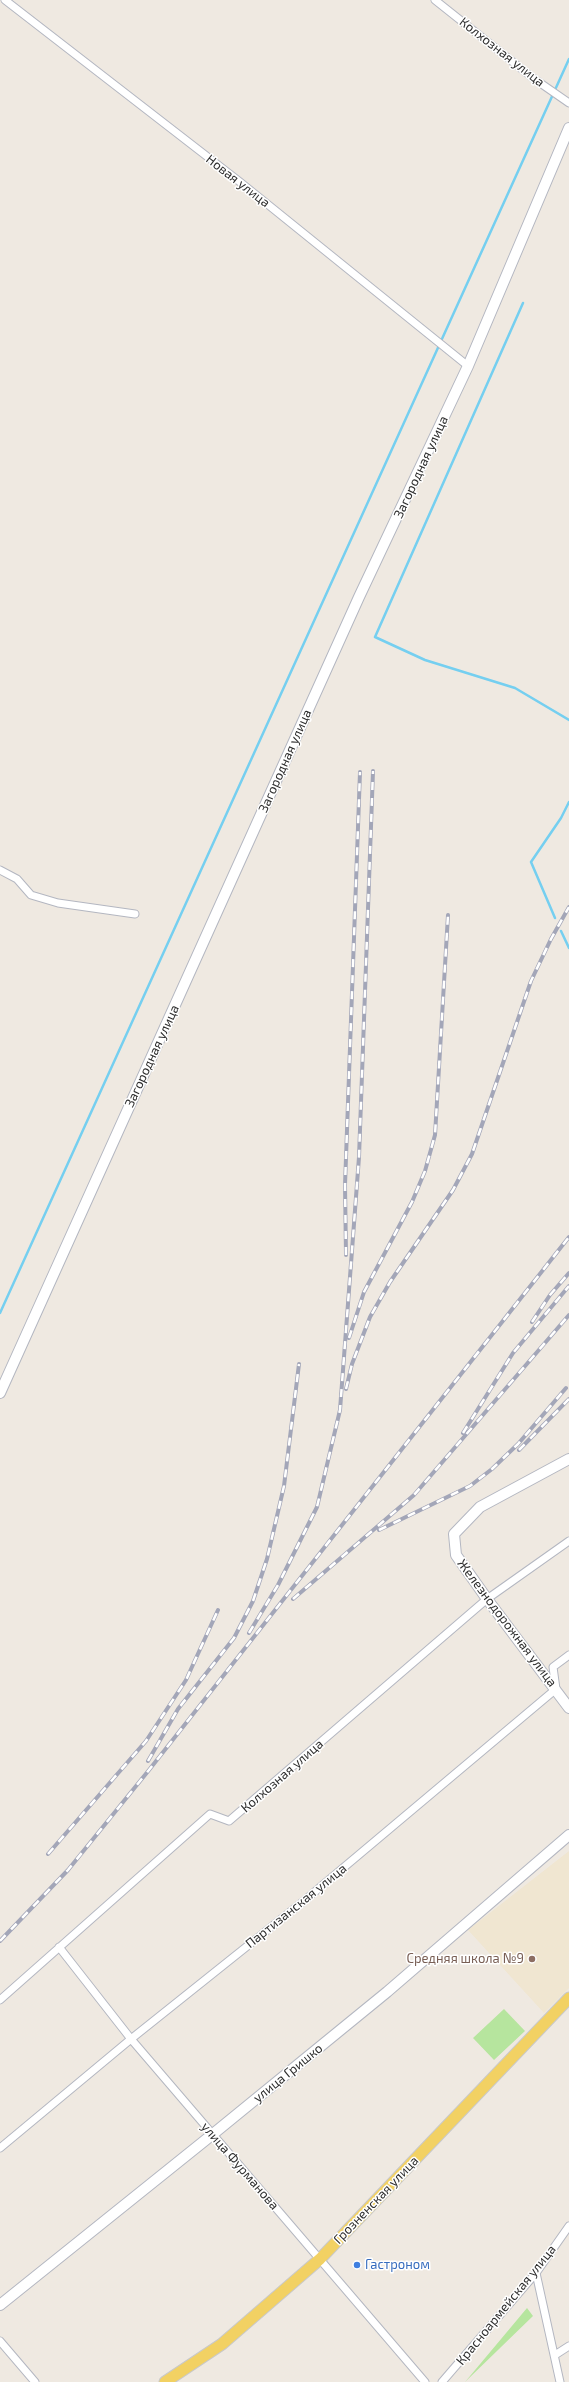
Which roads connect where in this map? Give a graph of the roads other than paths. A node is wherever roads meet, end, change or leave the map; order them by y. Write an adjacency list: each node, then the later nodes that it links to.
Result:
1 (5, 0): 5 (street, Новая улица)
2 (436, 0): 3 (street, Колхозная улица)
3 (569, 103)
4 (569, 128): 5 (main road, Загородная улица)
5 (468, 366): 8 (main road, Загородная улица)
6 (0, 870): 7 (street)
7 (135, 914)
8 (0, 1393)
9 (569, 1459): 11 (main road, Железнодорожная улица)
10 (569, 1541): 11 (street, Колхозная улица)
11 (486, 1599): 13 (main road, Железнодорожная улица); 16 (street, Колхозная улица)
12 (569, 1655): 13 (street)
13 (556, 1689): 14 (main road, Железнодорожная улица); 19 (street, Партизанская улица)
14 (569, 1708)
15 (569, 1834): 20 (main road, улица Гришко)
16 (59, 1947): 18 (street, Колхозная улица); 19 (street, улица Фурманова)
17 (569, 1998): 23 (main road, Грозненская улица)
18 (0, 2000)
19 (131, 2039): 20 (street, улица Фурманова); 21 (street, Партизанская улица)
20 (214, 2134): 23 (street, улица Фурманова); 25 (main road, улица Гришко)
21 (0, 2148)
22 (569, 2226): 24 (street, Красноармейская улица)
23 (320, 2259): 30 (main road, Грозненская улица); 31 (street, улица Фурманова)
24 (536, 2273): 28 (street); 32 (street, Красноармейская улица)
25 (0, 2305)
26 (0, 2341): 29 (street)
27 (569, 2346): 28 (street)
28 (555, 2355): 33 (street)
29 (35, 2382)
30 (165, 2382)
31 (425, 2382)
32 (442, 2382)
33 (560, 2382)

